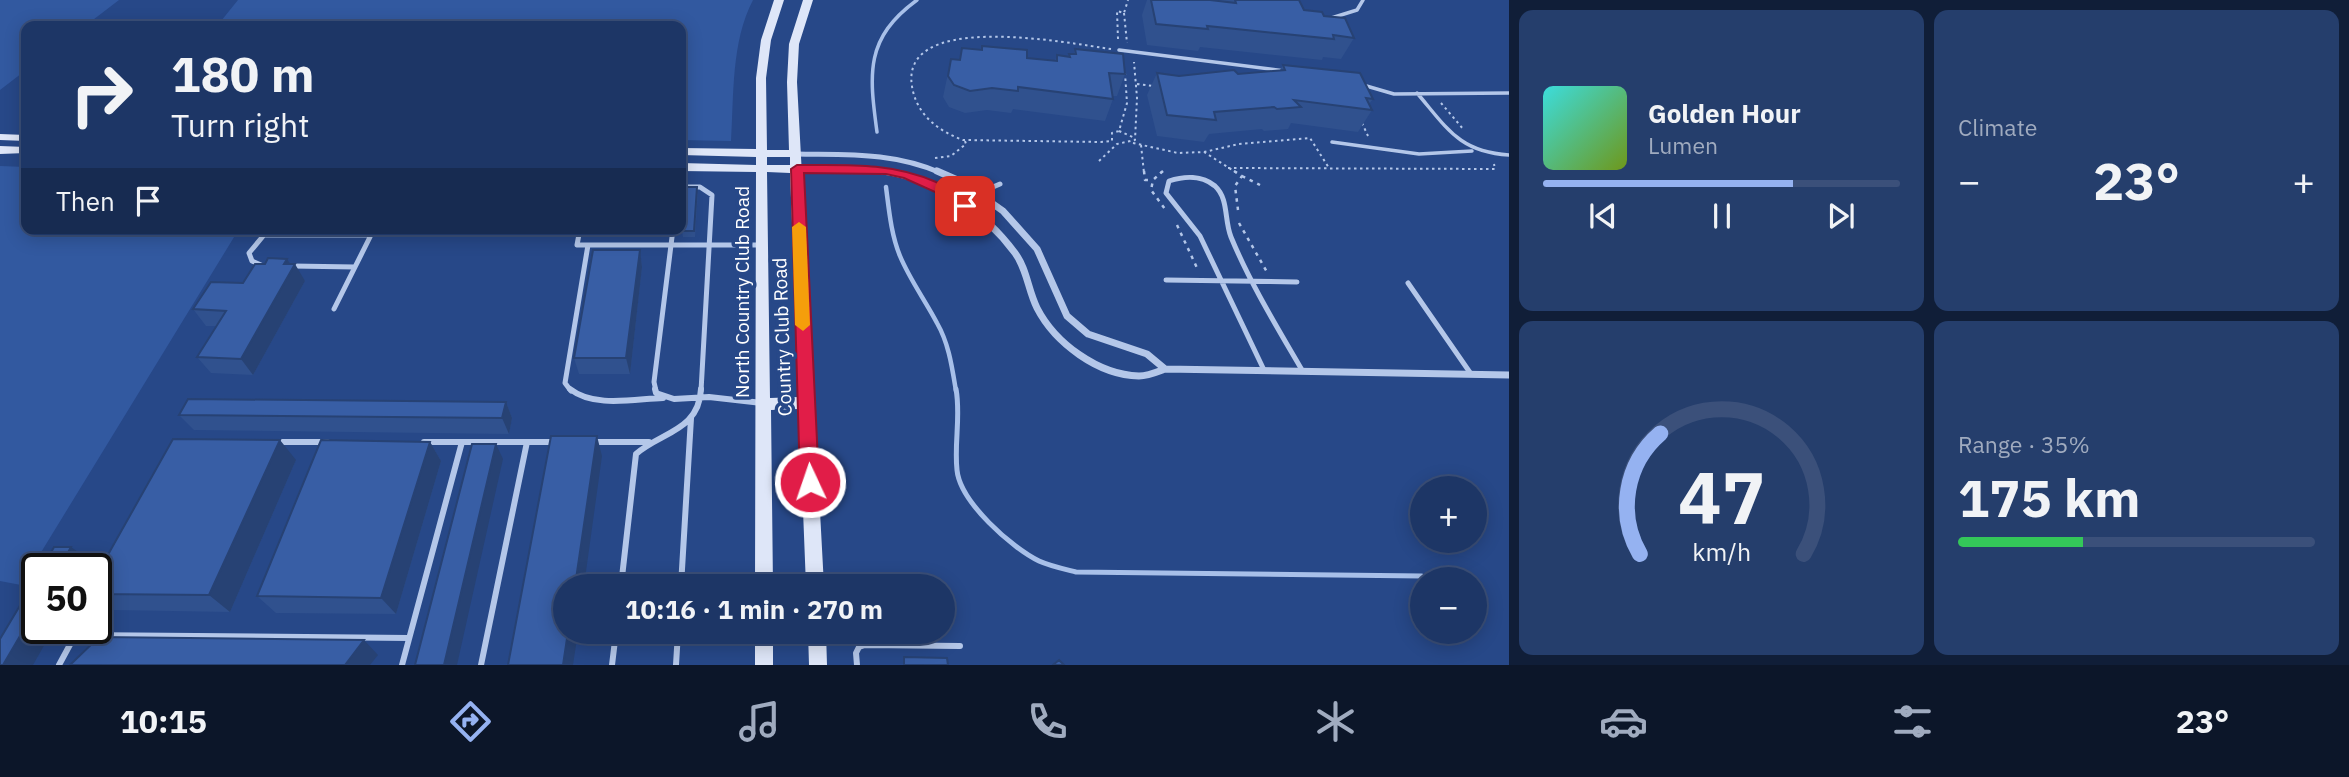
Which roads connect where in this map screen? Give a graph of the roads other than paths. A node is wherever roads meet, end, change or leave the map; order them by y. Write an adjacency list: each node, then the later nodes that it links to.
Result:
1 (779, 0): 18 (main road, North Country Club Road)
2 (808, 0): 19 (main road)
3 (1363, 0): 4 (lane)
4 (1321, 22)
5 (1119, 50): 6 (lane)
6 (1298, 73)
7 (1360, 84): 8 (lane)
8 (1417, 93): 9 (lane); 15 (lane)
9 (1509, 93)
10 (0, 137): 11 (main road)
11 (21, 138)
12 (1332, 142): 15 (lane)
13 (0, 150): 14 (main road)
14 (21, 150)
15 (1472, 151): 17 (lane)
16 (686, 152): 18 (main road)
17 (1509, 155)
18 (762, 161): 19 (main road); 20 (main road); 32 (main road, North Country Club Road)
19 (797, 161): 23 (street); 42 (street); 49 (main road, Country Club Road)
20 (686, 167)
21 (1000, 184): 23 (lane)
22 (686, 187): 31 (lane)
23 (979, 192): 42 (street)
24 (268, 235): 33 (lane)
25 (340, 235): 28 (lane)
26 (579, 235): 29 (lane)
27 (672, 235): 30 (lane)
28 (371, 236): 35 (lane)
29 (588, 245): 30 (lane); 48 (lane)
30 (671, 245): 31 (lane); 48 (lane)
31 (709, 245): 32 (lane); 47 (lane)
32 (762, 245): 50 (main road, North Country Club Road)
33 (273, 265)
34 (287, 265): 35 (lane)
35 (355, 267): 41 (lane)
36 (1166, 280): 37 (lane)
37 (1222, 281): 38 (lane); 38 (lane); 43 (lane)
38 (1252, 282): 39 (lane); 44 (lane)
39 (1297, 282)
40 (1408, 283): 45 (lane)
41 (334, 309)
42 (1165, 369): 43 (street)
43 (1264, 370): 44 (street)
44 (1302, 370): 45 (street)
45 (1471, 374): 46 (street)
46 (1509, 375)
47 (701, 397): 48 (lane); 50 (lane); 51 (lane)
48 (663, 398)
49 (806, 403): 50 (main road); 63 (main road, Country Club Road)
50 (763, 404): 62 (main road, North Country Club Road)
51 (691, 418): 59 (lane); 61 (lane)
52 (268, 442): 53 (lane)
53 (337, 442)
54 (420, 442): 55 (lane)
55 (462, 442): 56 (lane); 65 (lane)
56 (527, 442): 57 (lane); 74 (lane)
57 (567, 442)
58 (581, 442): 59 (lane)
59 (649, 442): 60 (lane)
60 (622, 574)
61 (682, 574)
62 (764, 574)
63 (814, 574)
64 (112, 633): 65 (lane)
65 (409, 638): 73 (lane)
66 (71, 644): 72 (lane)
67 (615, 644): 75 (lane)
68 (677, 644): 76 (lane)
69 (764, 644): 77 (main road)
70 (817, 644): 78 (main road)
71 (960, 646): 79 (lane)
72 (60, 665)
73 (402, 665)
74 (481, 665)
75 (612, 665)
76 (676, 665)
77 (764, 665)
78 (818, 665)
79 (857, 665)

